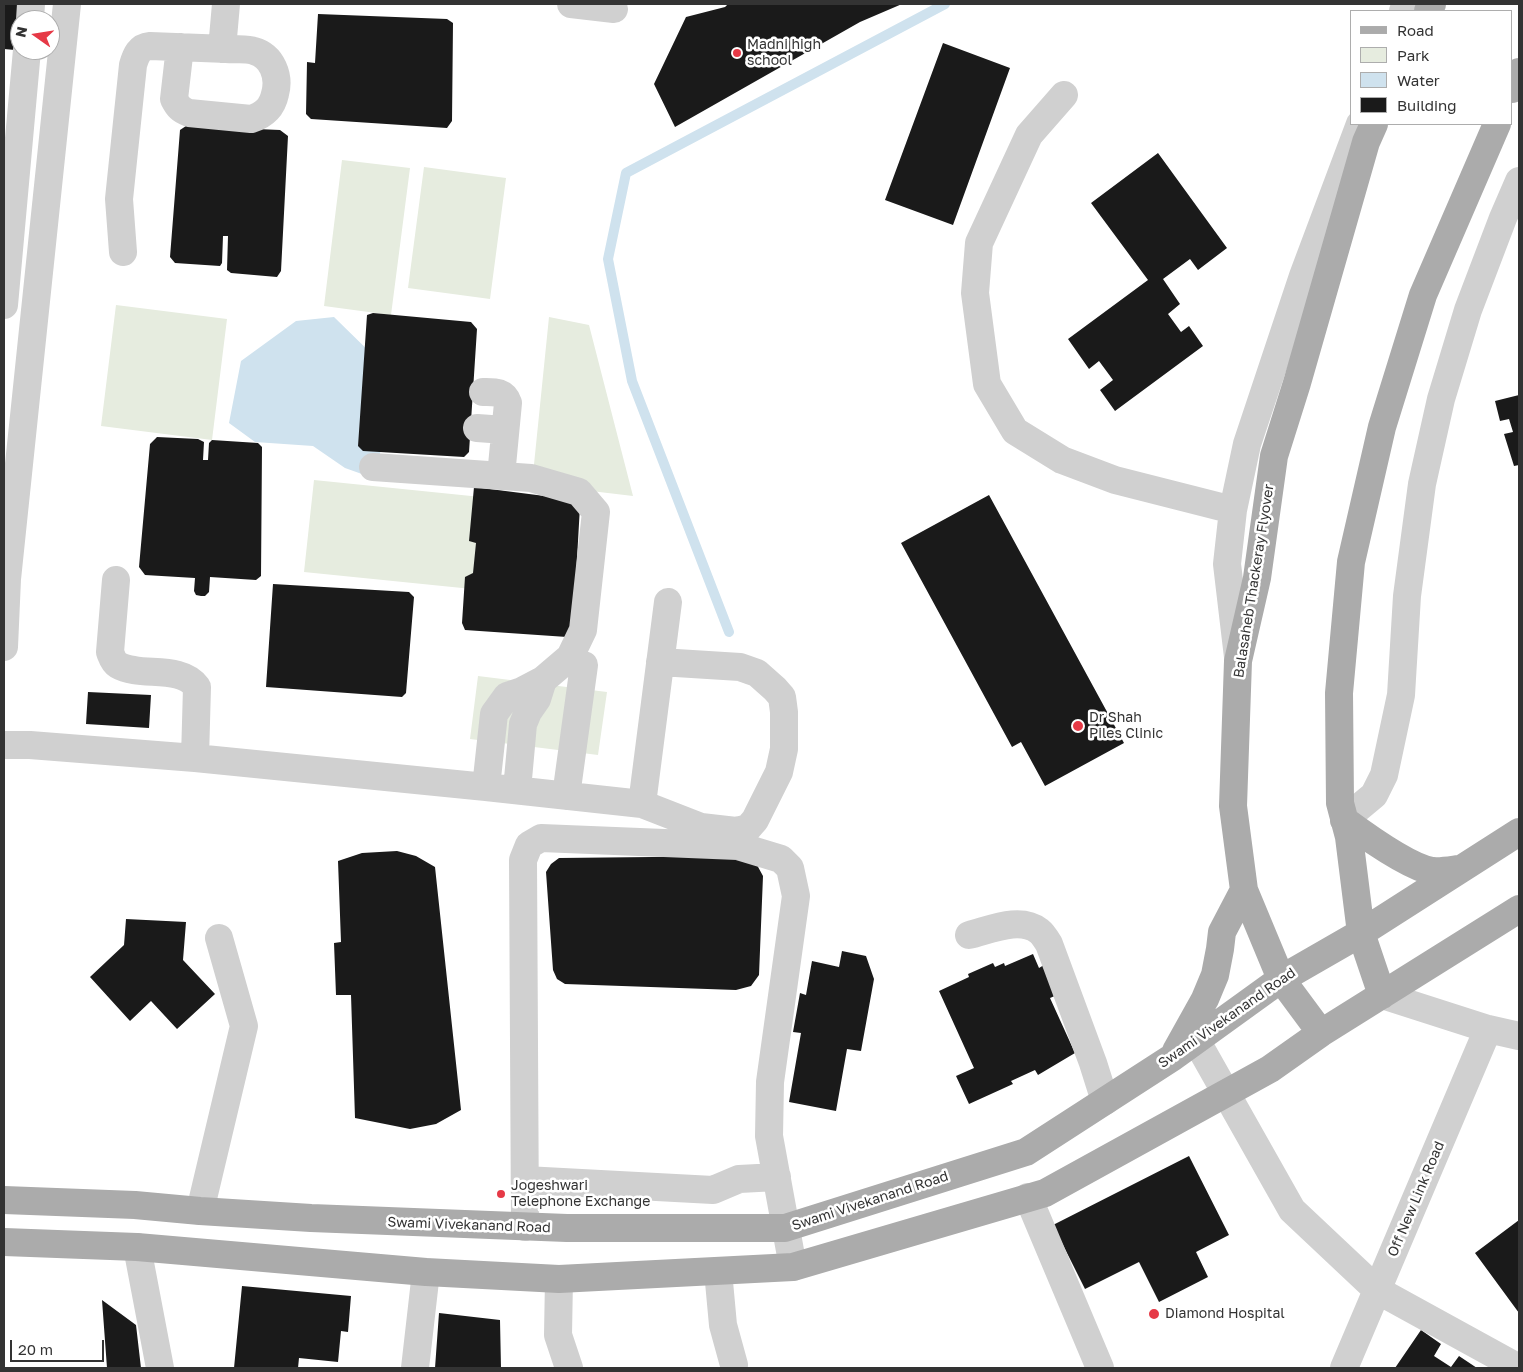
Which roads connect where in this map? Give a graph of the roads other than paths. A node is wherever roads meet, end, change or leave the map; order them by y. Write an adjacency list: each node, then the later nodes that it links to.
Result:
1 (67, 4): 17 (street)
2 (226, 4): 6 (street)
3 (571, 4): 4 (street)
4 (614, 9)
5 (180, 47): 6 (street); 6 (street); 15 (street)
6 (222, 49)
7 (26, 60): 16 (street)
8 (1519, 72): 9 (main road)
9 (1513, 87)
10 (1064, 95): 23 (street)
11 (1360, 125): 23 (street)
12 (1374, 125): 28 (main road, Balasaheb Thackeray Flyover)
13 (1497, 125): 38 (main road)
14 (1519, 181): 38 (street)
15 (123, 252)
16 (4, 305): 17 (street)
17 (36, 306): 24 (street)
18 (483, 392): 20 (street)
19 (477, 428): 20 (street)
20 (505, 430): 22 (street)
21 (373, 466): 22 (street)
22 (500, 476): 31 (street)
23 (1233, 510): 28 (street)
24 (5, 579): 27 (street)
25 (116, 580): 33 (street)
26 (668, 602): 29 (street)
27 (4, 647)
28 (1238, 661): 41 (main road, Balasaheb Thackeray Flyover)
29 (660, 662): 37 (street); 37 (street)
30 (584, 665): 36 (street)
31 (542, 680): 34 (street); 35 (street)
32 (4, 745): 33 (street)
33 (195, 758): 34 (street)
34 (486, 787): 35 (street)
35 (517, 790): 36 (street)
36 (566, 796): 37 (street)
37 (642, 804)
38 (1344, 820): 40 (main road); 43 (main road)
39 (1519, 832): 40 (main road, Swami Vivekanand Road)
40 (1459, 869): 43 (main road, Swami Vivekanand Road)
41 (1244, 890): 46 (main road, Balasaheb Thackeray Flyover); 52 (main road)
42 (1519, 909): 47 (main road)
43 (1361, 933): 46 (main road, Swami Vivekanand Road); 47 (main road)
44 (969, 935): 54 (street)
45 (219, 938): 59 (street)
46 (1281, 979): 49 (main road, Balasaheb Thackeray Flyover); 51 (main road, Swami Vivekanand Road)
47 (1382, 995): 48 (street); 49 (main road)
48 (1488, 1029): 50 (street); 68 (street, Off New Link Road)
49 (1320, 1033): 53 (main road)
50 (1519, 1036)
51 (1196, 1040): 52 (main road, Swami Vivekanand Road); 53 (street)
52 (1173, 1057): 54 (main road, Swami Vivekanand Road)
53 (1225, 1093): 57 (main road); 68 (street)
54 (1105, 1100): 61 (main road, Swami Vivekanand Road)
55 (777, 1177): 56 (street); 56 (street); 61 (street)
56 (525, 1180): 60 (street)
57 (1028, 1197): 64 (main road); 73 (street)
58 (4, 1200): 59 (main road, Swami Vivekanand Road)
59 (200, 1211): 60 (main road, Swami Vivekanand Road)
60 (525, 1227): 61 (main road, Swami Vivekanand Road)
61 (785, 1228): 64 (street)
62 (4, 1242): 63 (main road)
63 (137, 1247): 66 (main road); 70 (street)
64 (793, 1267): 65 (main road)
65 (718, 1271): 67 (main road); 69 (street)
66 (426, 1272): 67 (main road); 71 (street)
67 (559, 1279): 72 (street)
68 (1377, 1290): 74 (street, Off New Link Road); 75 (street)
69 (734, 1367)
70 (160, 1368)
71 (414, 1368)
72 (569, 1368)
73 (1100, 1368)
74 (1344, 1368)
75 (1519, 1368)

